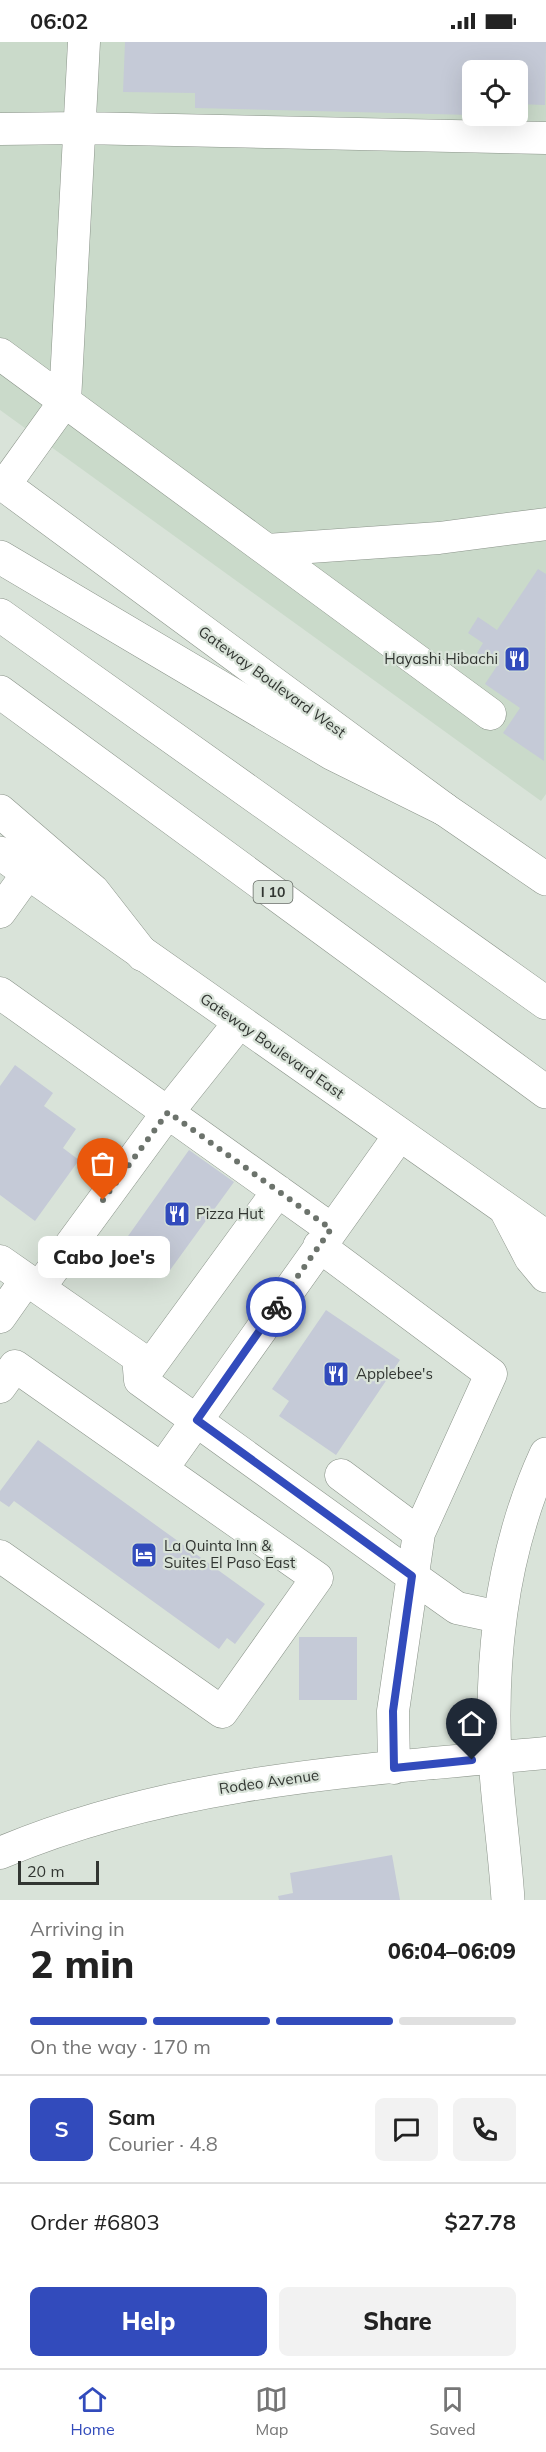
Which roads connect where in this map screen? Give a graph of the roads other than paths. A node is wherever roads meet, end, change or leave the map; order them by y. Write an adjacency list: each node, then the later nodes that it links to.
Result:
1 (84, 42): 2 (street)
2 (81, 128): 3 (street); 4 (street); 6 (street)
3 (0, 129)
4 (546, 138)
5 (0, 354): 6 (street)
6 (65, 401): 7 (street); 9 (street)
7 (2, 484): 14 (main road, Gateway Boulevard West)
8 (546, 524): 9 (street)
9 (267, 550): 13 (street)
10 (0, 557): 14 (main road)
11 (0, 615): 22 (main road)
12 (0, 692): 24 (main road, I 10)
13 (490, 714)
14 (444, 809): 18 (main road, Gateway Boulevard West)
15 (0, 811): 20 (main road)
16 (0, 853): 17 (main road, Gateway Boulevard East)
17 (28, 873): 19 (street); 20 (main road, Gateway Boulevard East)
18 (546, 878)
19 (0, 912)
20 (143, 955): 23 (main road, Gateway Boulevard East)
21 (0, 993): 25 (street)
22 (546, 1003)
23 (239, 1023): 25 (street); 26 (main road, Gateway Boulevard East)
24 (546, 1092)
25 (168, 1112): 27 (street); 33 (street)
26 (399, 1136): 28 (main road, Gateway Boulevard East); 30 (street)
27 (278, 1191): 30 (street); 35 (street)
28 (507, 1211): 29 (main road, Gateway Boulevard East); 32 (main road)
29 (545, 1235)
30 (325, 1238): 37 (street); 41 (street)
31 (0, 1261): 33 (street)
32 (546, 1276)
33 (33, 1284): 34 (street); 35 (street)
34 (0, 1317)
35 (140, 1380): 37 (street)
36 (0, 1387): 39 (street)
37 (197, 1420): 39 (street); 43 (street)
38 (546, 1454): 44 (main road)
39 (162, 1469): 42 (street)
40 (341, 1475): 41 (street)
41 (419, 1533): 43 (street)
42 (0, 1556)
43 (412, 1576): 44 (street); 47 (street)
44 (499, 1617): 46 (main road)
45 (546, 1753): 46 (street, Rodeo Avenue)
46 (495, 1758): 47 (street, Rodeo Avenue); 49 (main road)
47 (394, 1768): 48 (street, Rodeo Avenue)
48 (0, 1853)
49 (508, 1900)

